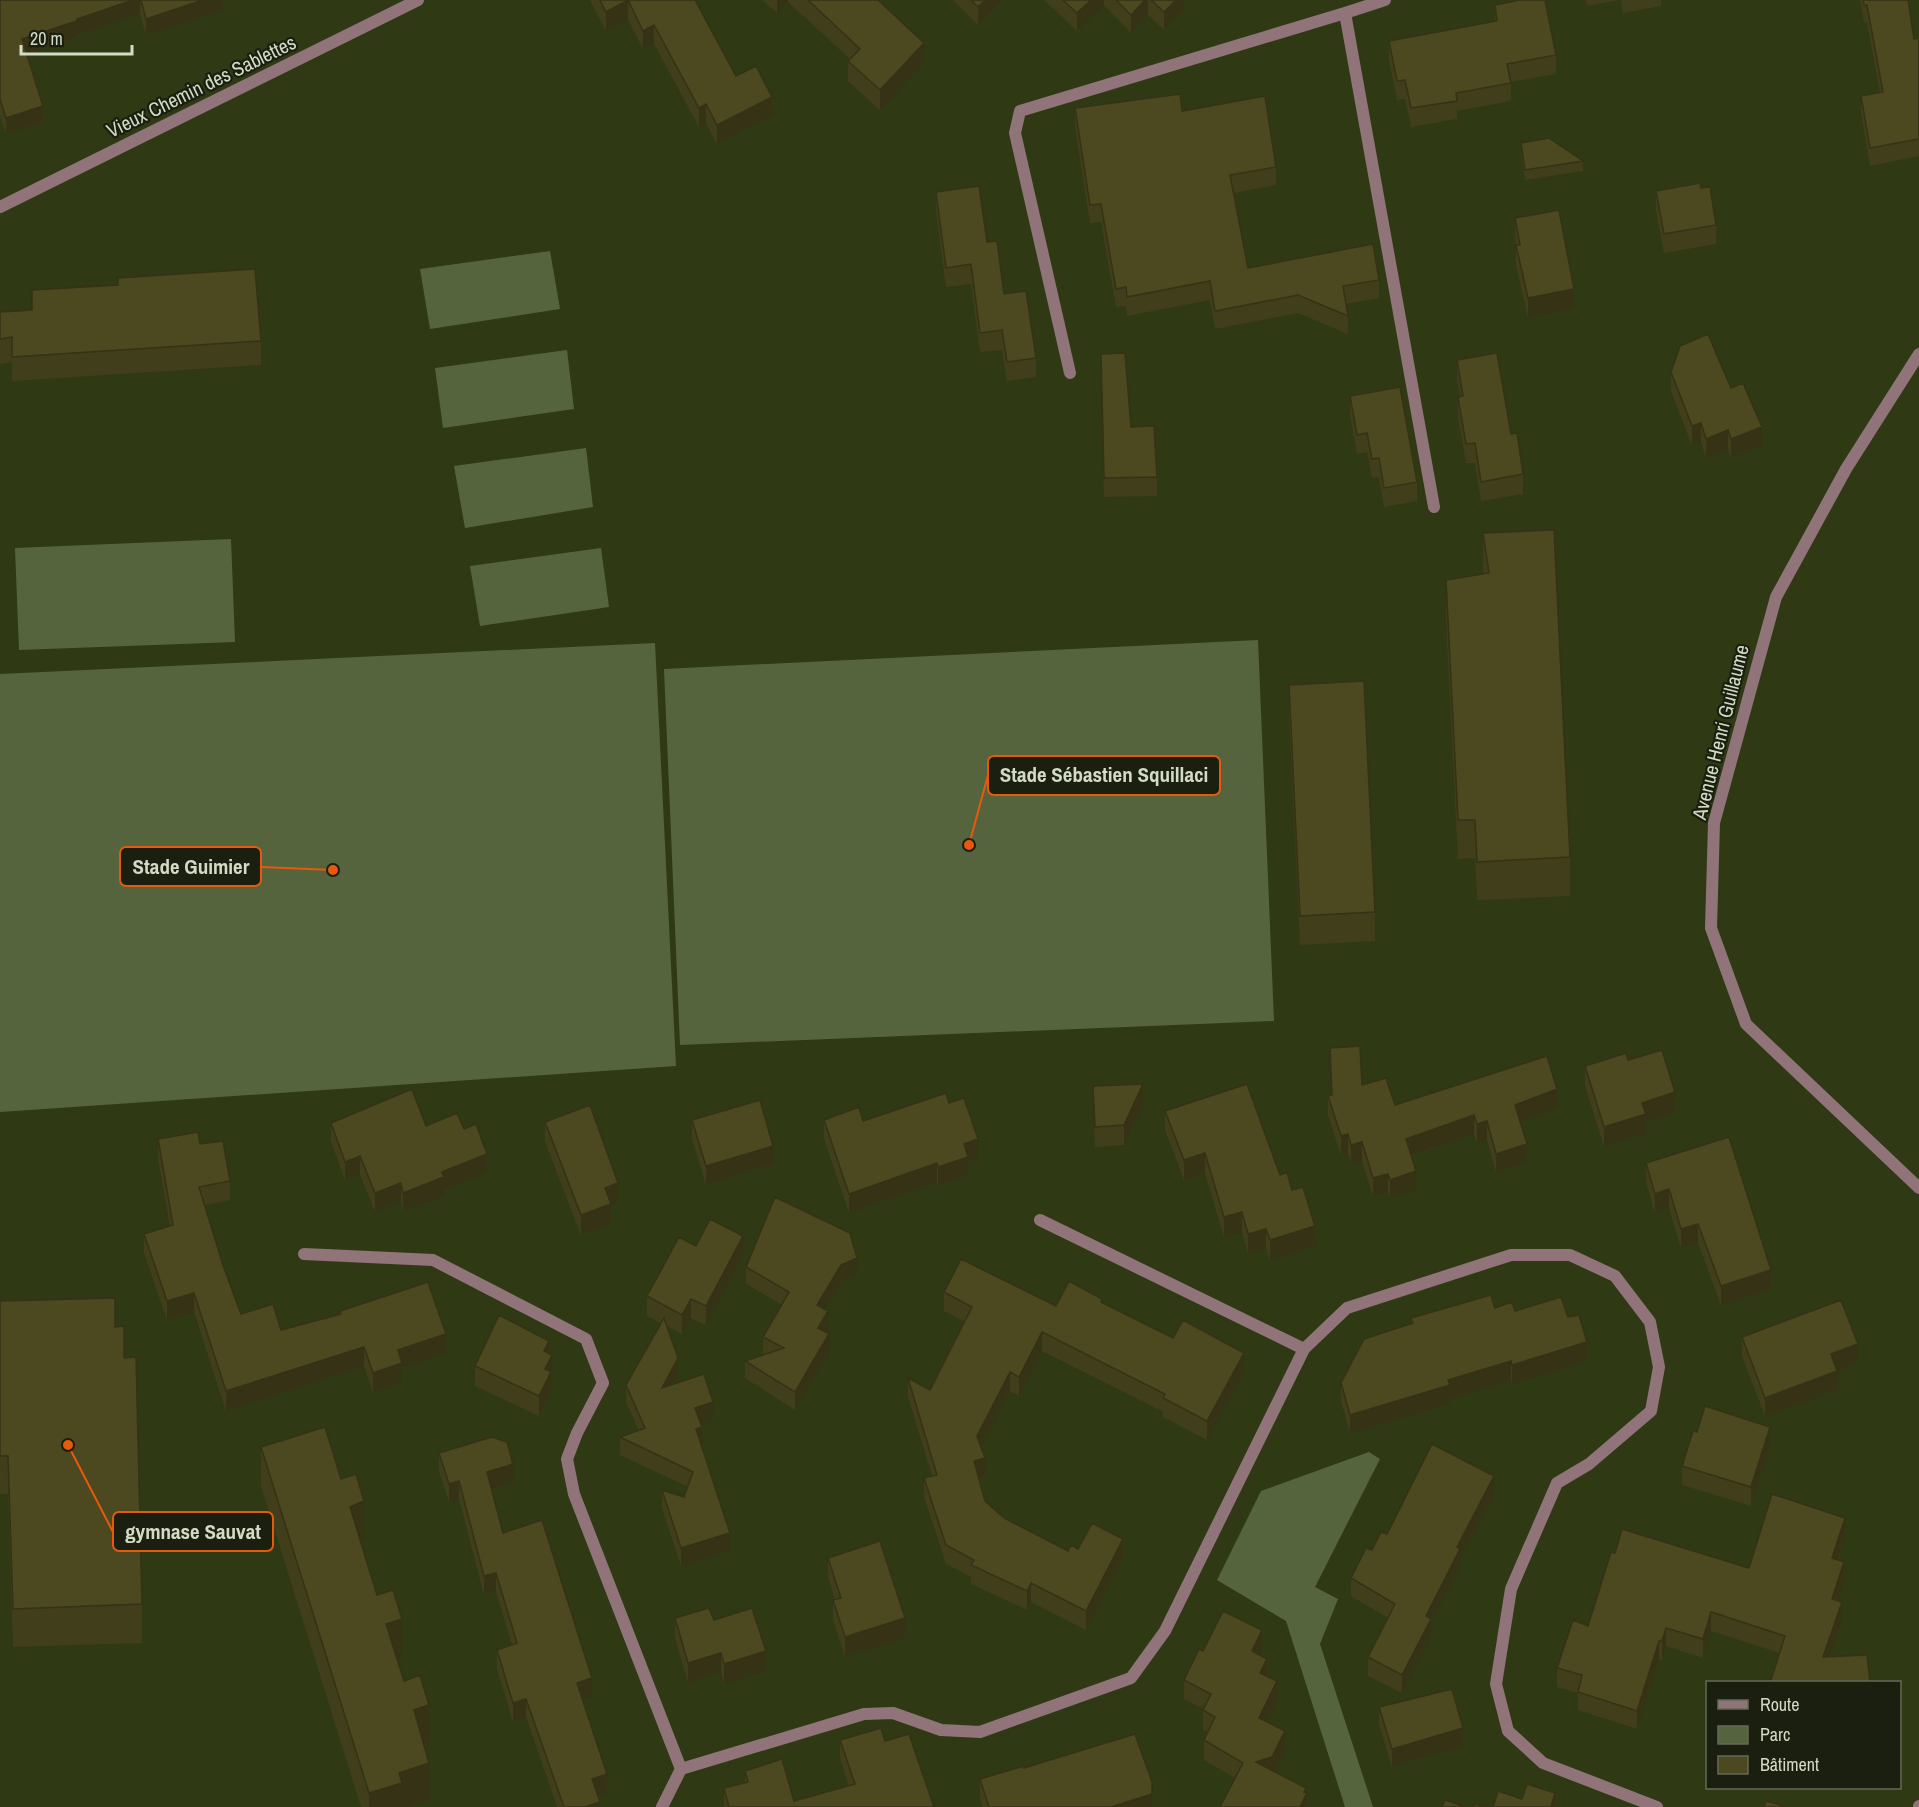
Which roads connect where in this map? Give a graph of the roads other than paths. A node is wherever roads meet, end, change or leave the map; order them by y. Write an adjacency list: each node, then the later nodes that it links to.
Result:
1 (418, 0): 4 (street, Vieux Chemin des Sablettes)
2 (1385, 0): 3 (street)
3 (1345, 14): 6 (street); 7 (street)
4 (0, 207)
5 (1919, 354): 8 (street, Avenue Henri Guillaume)
6 (1070, 374)
7 (1434, 507)
8 (1919, 1188)
9 (1040, 1220): 11 (street)
10 (304, 1254): 12 (street)
11 (1304, 1349): 12 (street); 14 (street)
12 (681, 1769): 13 (street)
13 (662, 1807)
14 (1657, 1807)

